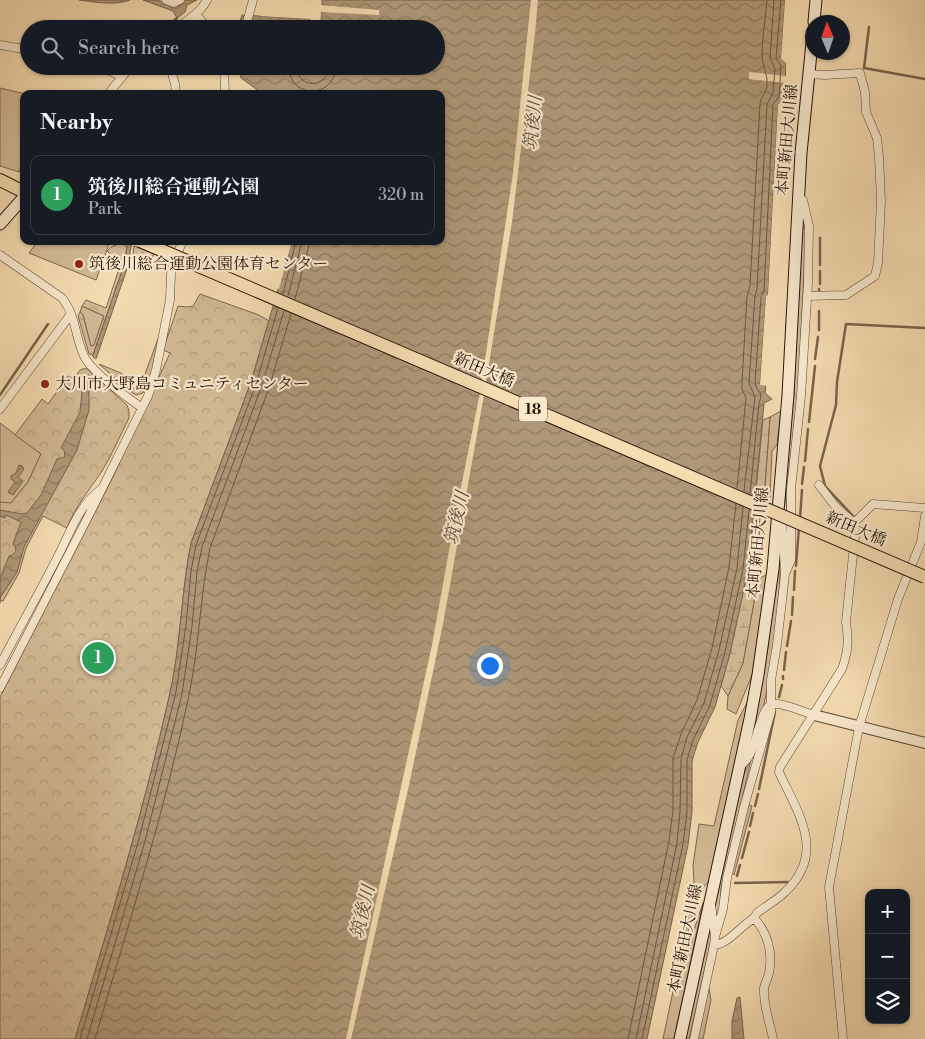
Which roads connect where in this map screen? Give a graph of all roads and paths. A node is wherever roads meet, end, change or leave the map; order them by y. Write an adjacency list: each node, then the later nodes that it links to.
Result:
1 (166, 0): 2 (street)
2 (180, 0)
3 (207, 0): 6 (street)
4 (253, 0): 10 (street)
5 (816, 0): 7 (main road)
6 (196, 14): 8 (street); 9 (street)
7 (815, 15)
8 (188, 20)
9 (201, 20)
10 (248, 20)
11 (0, 45): 12 (street)
12 (20, 48)
13 (810, 60): 14 (main road, 本町新田大川線)
14 (809, 74): 24 (main road, 本町新田大川線); 30 (street)
15 (118, 75): 18 (street)
16 (172, 75): 20 (street)
17 (224, 75): 21 (street)
18 (122, 77): 19 (street)
19 (111, 90)
20 (176, 90)
21 (225, 90)
22 (0, 180): 23 (main road)
23 (20, 190)
24 (798, 196): 30 (street); 36 (main road, 本町新田大川線)
25 (20, 202): 26 (main road)
26 (0, 224)
27 (149, 245): 41 (main road, 新田大橋 / 18, bridge)
28 (181, 245): 32 (street)
29 (0, 255): 31 (street)
30 (807, 296): 40 (street)
31 (71, 314): 32 (street); 33 (street)
32 (142, 408): 35 (street)
33 (0, 409)
34 (819, 485): 39 (street)
35 (102, 488): 42 (street); 43 (street)
36 (778, 500): 40 (street); 48 (main road, 本町新田大川線)
37 (925, 508): 39 (street)
38 (925, 516): 46 (street)
39 (854, 523): 45 (street)
40 (784, 574): 44 (street)
41 (925, 576)
42 (0, 665)
43 (0, 688)
44 (772, 704): 45 (street); 48 (street); 51 (street)
45 (814, 714): 46 (street); 50 (street)
46 (859, 726): 47 (street); 55 (street)
47 (925, 744)
48 (740, 767): 49 (main road, 本町新田大川線)
49 (710, 900): 51 (street); 52 (main road, 本町新田大川線)
50 (754, 918): 51 (street); 54 (street)
51 (714, 941): 53 (street)
52 (680, 1039)
53 (694, 1039)
54 (773, 1039)
55 (843, 1039)

